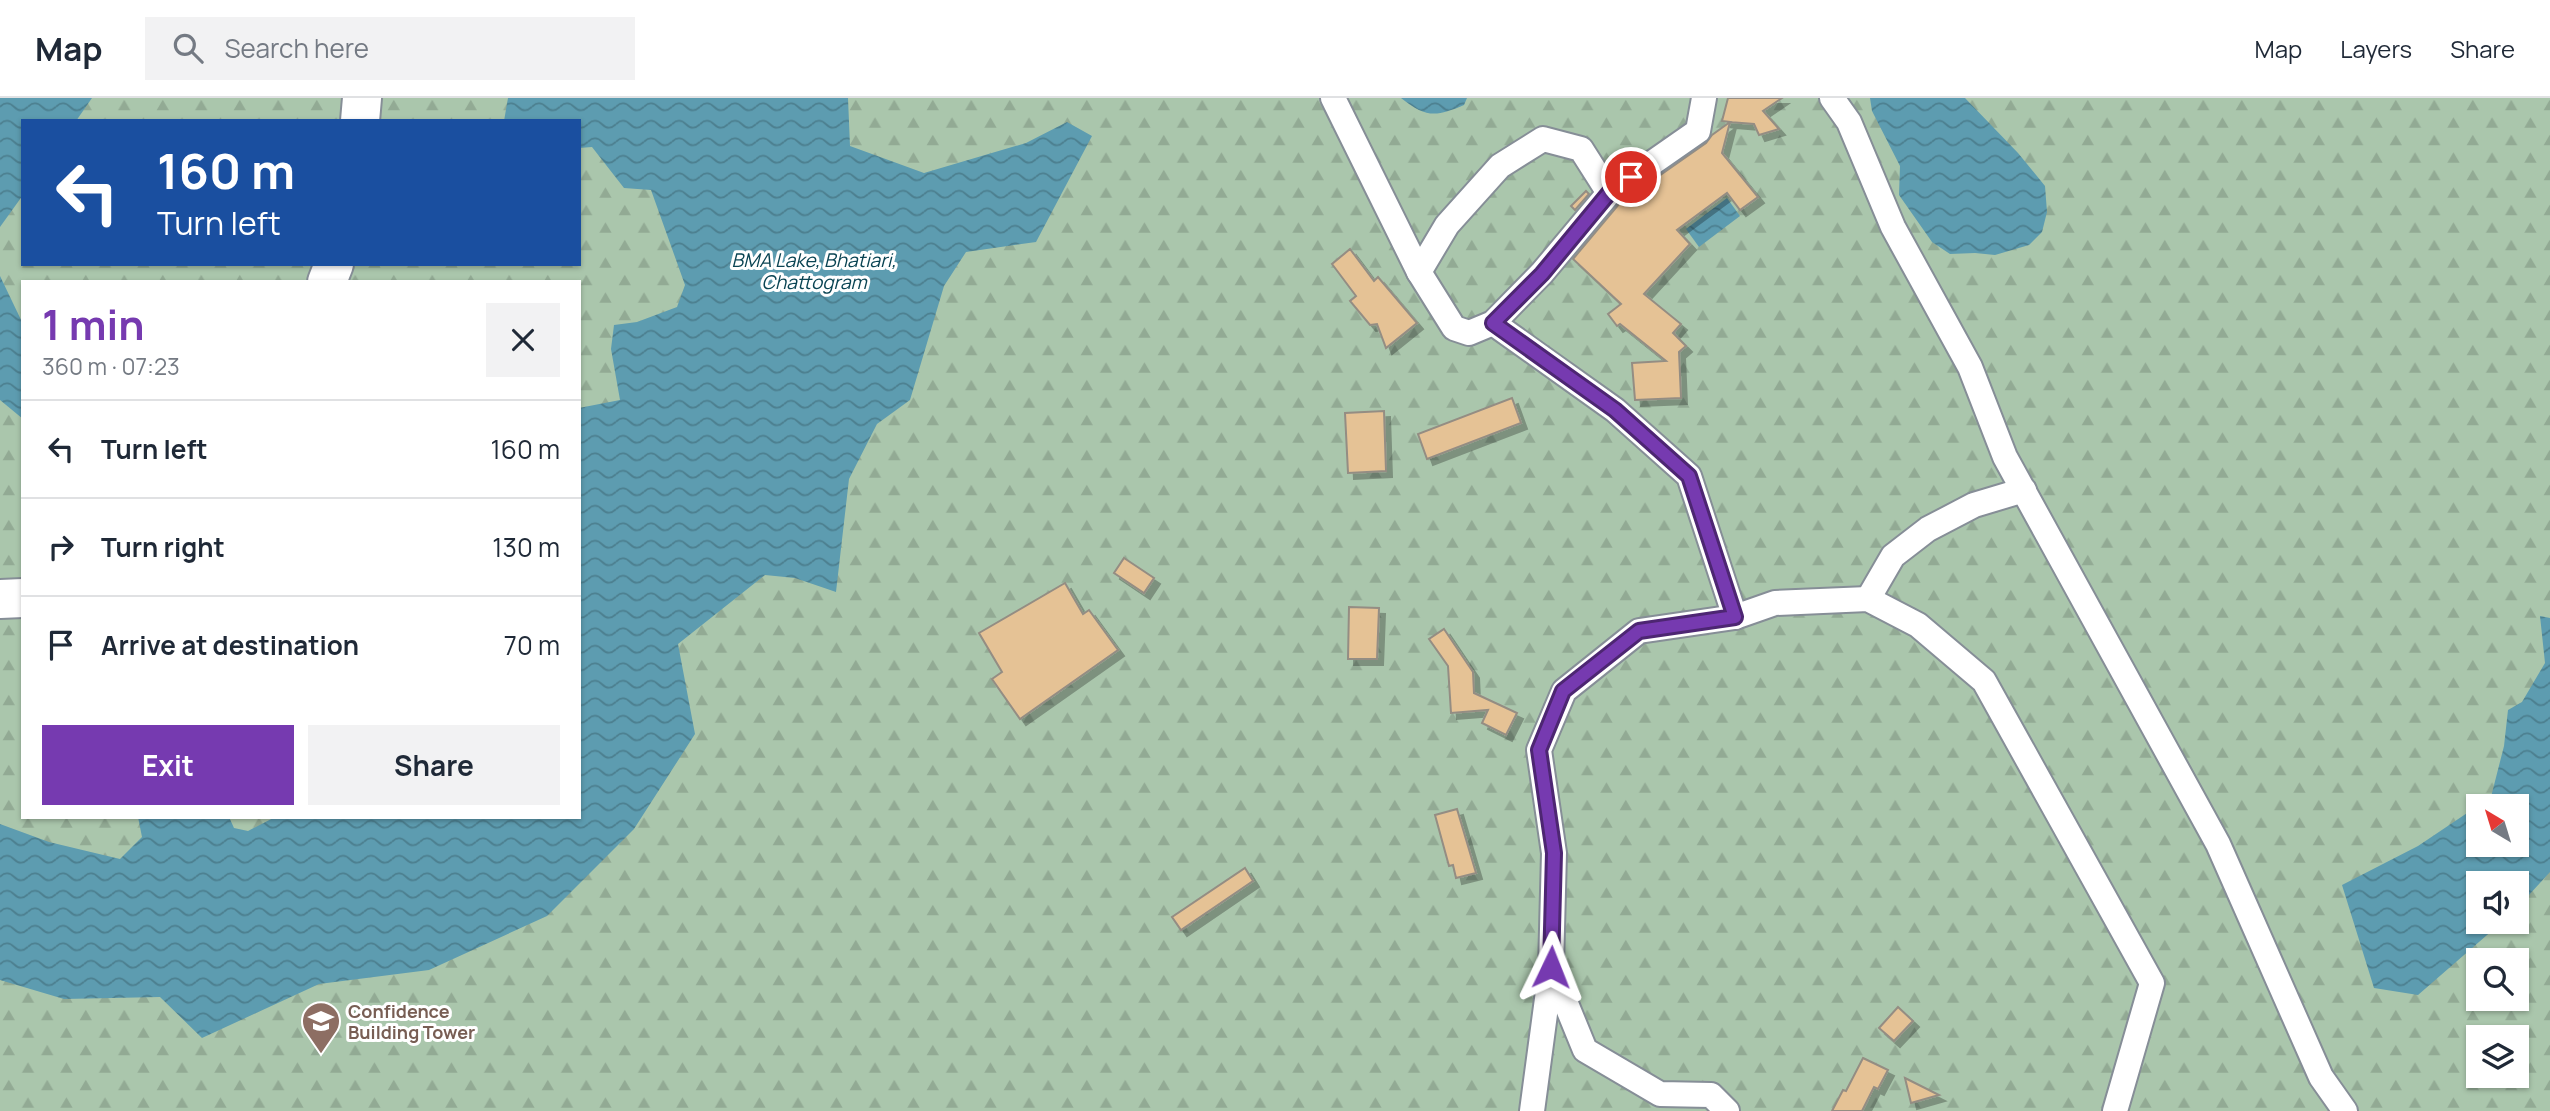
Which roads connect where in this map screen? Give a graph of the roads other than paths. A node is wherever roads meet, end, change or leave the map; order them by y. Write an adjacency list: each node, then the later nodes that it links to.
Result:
1 (362, 98): 5 (main road)
2 (1333, 98): 7 (street)
3 (1704, 98): 6 (street)
4 (1832, 98): 9 (street)
5 (360, 119)
6 (1609, 193): 7 (street); 8 (street)
7 (1419, 272): 8 (street)
8 (1493, 323): 13 (street)
9 (2024, 491): 12 (street); 18 (street)
10 (21, 598): 11 (main road)
11 (0, 599)
12 (1868, 599): 13 (street); 17 (street)
13 (1735, 617): 14 (street)
14 (1551, 967): 15 (street); 16 (street)
15 (1532, 1111)
16 (1727, 1111)
17 (2115, 1111)
18 (2345, 1111)

